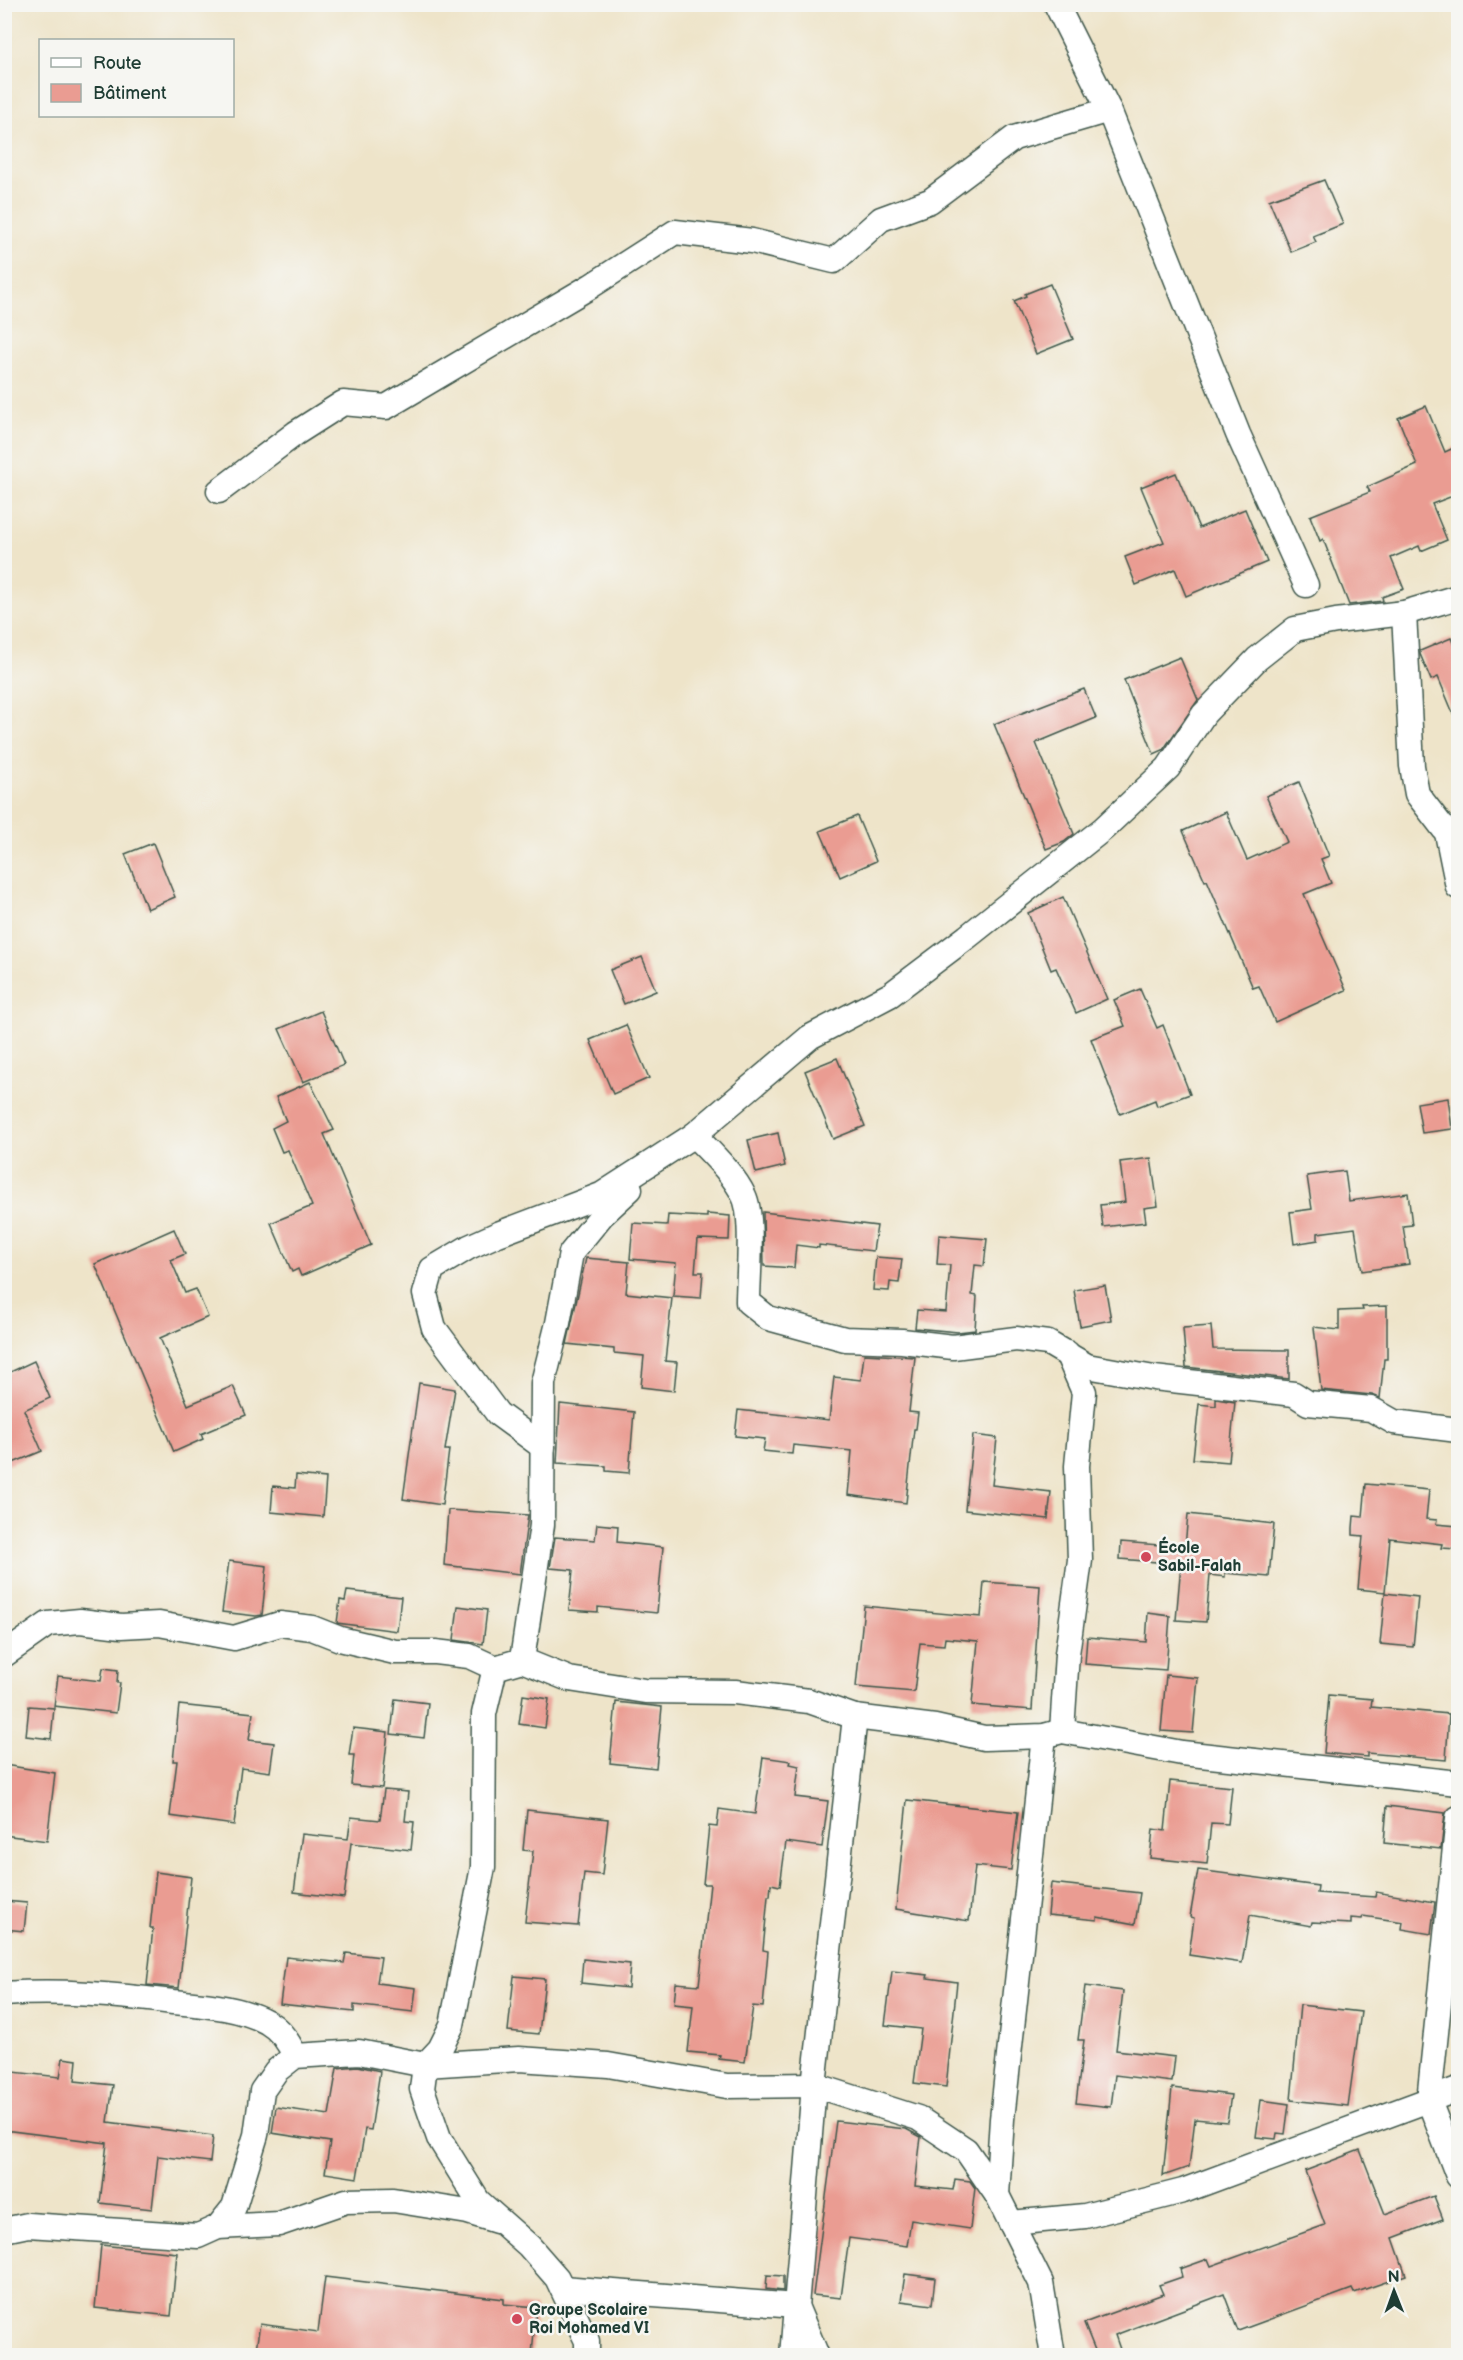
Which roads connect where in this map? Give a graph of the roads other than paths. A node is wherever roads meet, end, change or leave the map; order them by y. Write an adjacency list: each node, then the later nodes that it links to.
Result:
1 (1056, 4): 2 (street)
2 (1109, 110): 3 (street); 4 (street)
3 (219, 491)
4 (1306, 585)
5 (1458, 597): 6 (street)
6 (1404, 613): 7 (street); 8 (street)
7 (1458, 887)
8 (694, 1135): 9 (street); 10 (street)
9 (666, 1155): 12 (street); 12 (street)
10 (1067, 1353): 11 (street); 17 (street)
11 (1458, 1430)
12 (543, 1447): 14 (street)
13 (4, 1655): 15 (street)
14 (522, 1660): 15 (street); 16 (street)
15 (495, 1668): 22 (street)
16 (855, 1717): 17 (street); 23 (street)
17 (1053, 1734): 18 (street); 27 (street)
18 (1458, 1783)
19 (1458, 1818): 25 (street)
20 (4, 1994): 21 (street)
21 (295, 2056): 22 (street); 30 (street)
22 (425, 2065): 23 (street); 28 (street)
23 (814, 2085): 27 (street); 33 (street)
24 (1458, 2090): 25 (street)
25 (1429, 2101): 26 (street); 29 (street)
26 (1458, 2176)
27 (997, 2195): 29 (street)
28 (502, 2222): 30 (street); 32 (street)
29 (1011, 2223): 37 (street)
30 (218, 2227): 31 (street)
31 (4, 2230)
32 (562, 2288): 33 (street); 34 (street)
33 (796, 2306): 35 (street); 36 (street)
34 (587, 2355)
35 (792, 2355)
36 (817, 2355)
37 (1053, 2355)

